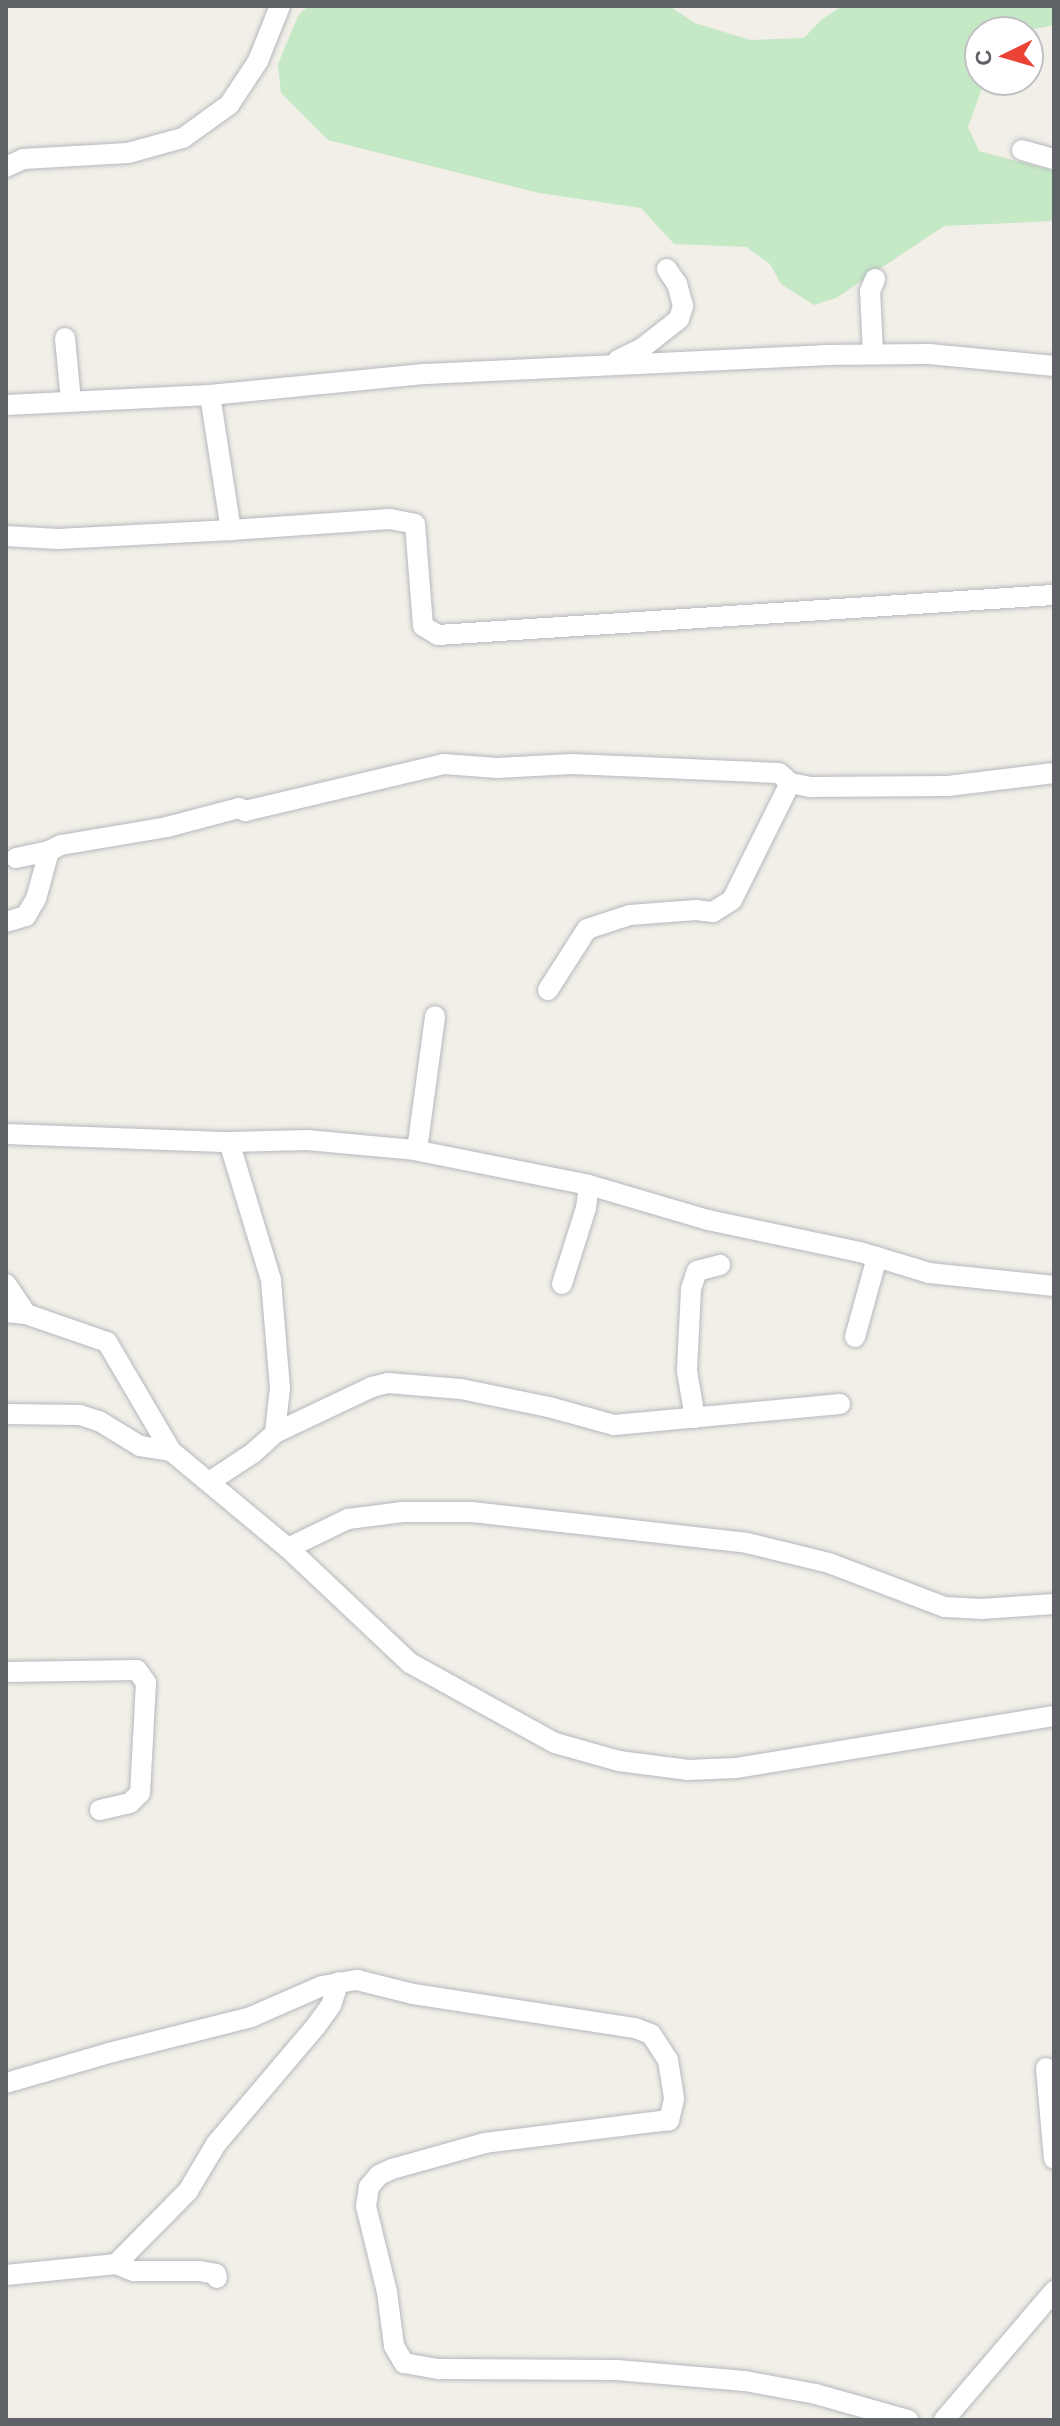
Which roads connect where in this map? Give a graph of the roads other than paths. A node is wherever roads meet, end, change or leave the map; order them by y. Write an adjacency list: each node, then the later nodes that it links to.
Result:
1 (280, 6): 4 (street)
2 (1022, 150): 3 (street)
3 (1054, 159)
4 (6, 167)
5 (667, 269): 9 (street)
6 (875, 279): 8 (street)
7 (65, 338): 12 (street)
8 (873, 354): 9 (street); 10 (street)
9 (608, 365): 11 (street)
10 (1054, 366)
11 (210, 395): 12 (street); 14 (street)
12 (71, 401): 13 (street)
13 (6, 405)
14 (231, 530): 15 (street); 16 (street)
15 (6, 536)
16 (1054, 595)
17 (1054, 773): 18 (street)
18 (790, 783): 19 (street); 22 (street)
19 (49, 851): 20 (street); 21 (street)
20 (16, 858)
21 (6, 922)
22 (548, 990)
23 (435, 1016): 26 (street)
24 (6, 1134): 25 (street)
25 (229, 1142): 26 (street); 38 (street)
26 (417, 1150): 27 (street)
27 (589, 1185): 28 (street); 31 (street)
28 (877, 1257): 32 (street); 34 (street)
29 (720, 1265): 37 (street)
30 (6, 1284): 33 (street)
31 (562, 1284)
32 (1054, 1286)
33 (16, 1313): 39 (street)
34 (855, 1337)
35 (840, 1404): 37 (street)
36 (6, 1414): 39 (street)
37 (695, 1418): 38 (street)
38 (275, 1433): 40 (street)
39 (171, 1451): 40 (street)
40 (209, 1482): 41 (street)
41 (288, 1548): 42 (street); 44 (street)
42 (1054, 1604)
43 (6, 1672): 45 (street)
44 (1054, 1716)
45 (100, 1810)
46 (339, 1982): 48 (street); 50 (street); 54 (street)
47 (1046, 2068): 49 (street)
48 (6, 2083)
49 (1054, 2159)
50 (116, 2264): 51 (street); 52 (street)
51 (6, 2275)
52 (217, 2278)
53 (1054, 2291): 55 (street)
54 (908, 2420)
55 (944, 2420)

